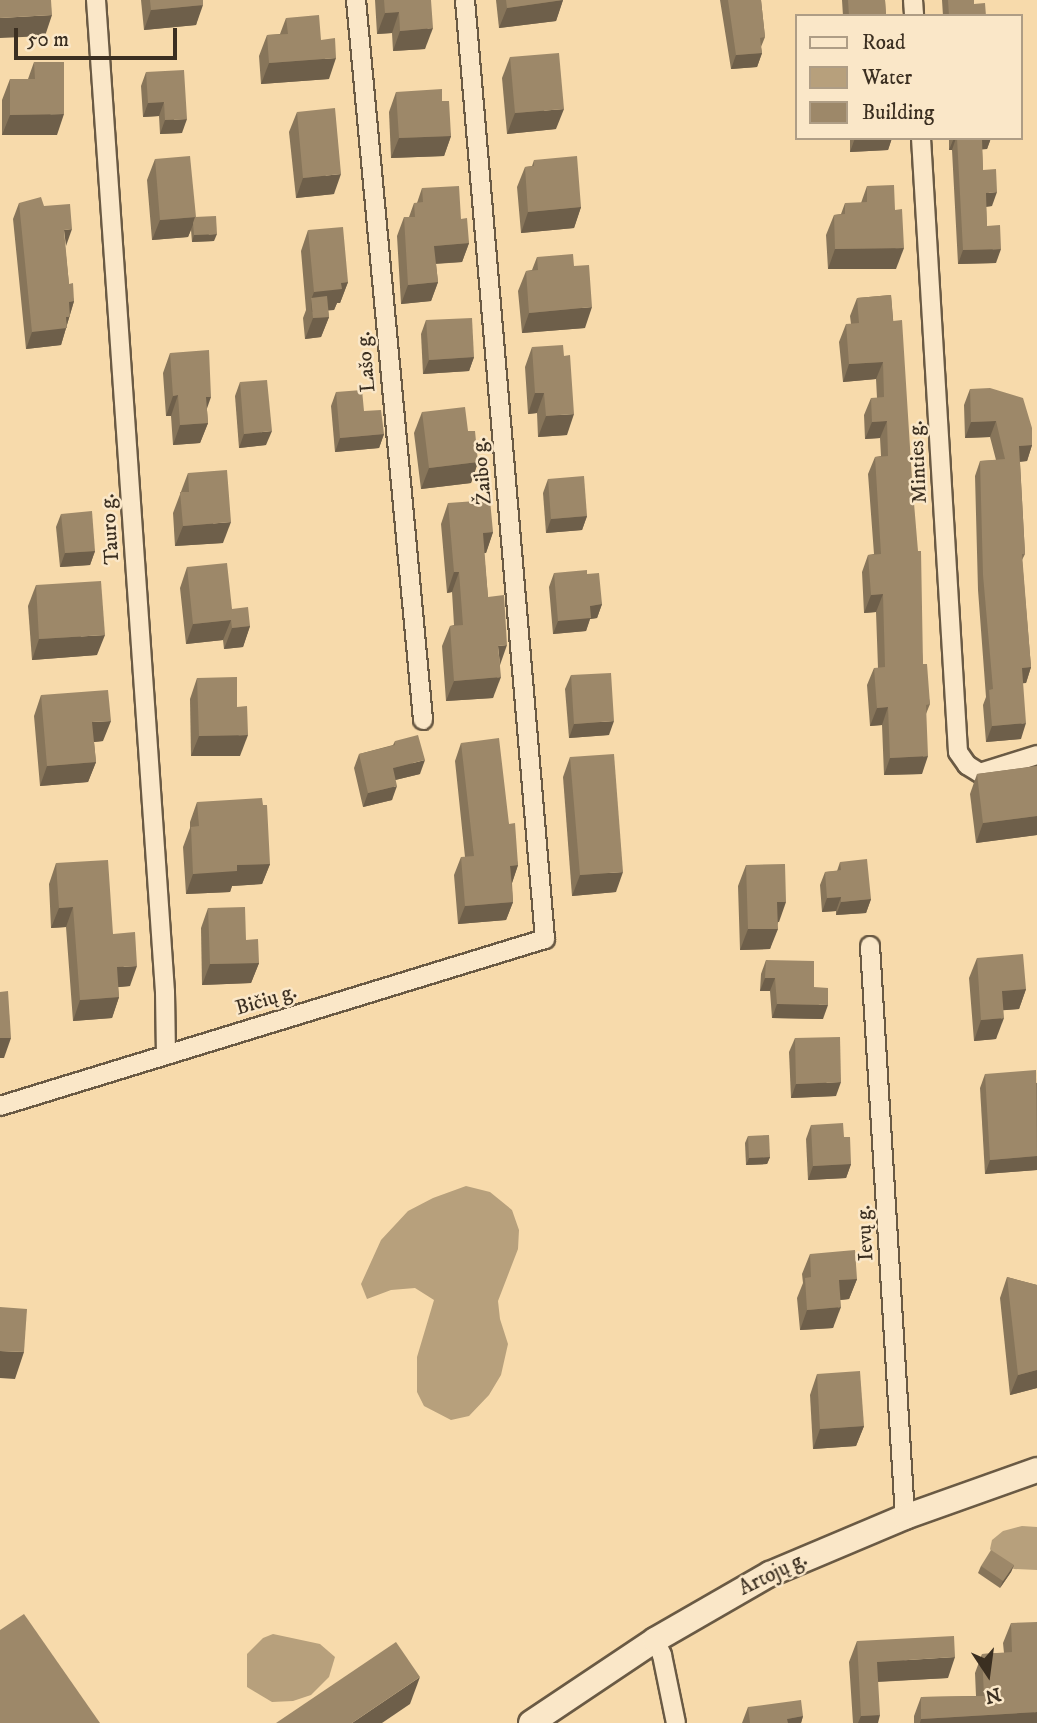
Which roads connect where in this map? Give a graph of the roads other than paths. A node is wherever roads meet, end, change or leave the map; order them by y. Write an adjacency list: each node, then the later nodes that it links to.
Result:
1 (96, 0): 9 (street, Tauro g.)
2 (356, 0): 5 (street, Lašo g.)
3 (465, 0): 7 (street, Žaibo g.)
4 (921, 140): 6 (street, Minties g.)
5 (423, 720)
6 (1037, 755)
7 (545, 939): 9 (street, Bičių g.)
8 (870, 946): 12 (street, Ievų g.)
9 (166, 1055): 10 (street, Bičių g.)
10 (0, 1107)
11 (1037, 1470): 12 (main road, Artojų g.)
12 (905, 1517): 13 (main road, Artojų g.)
13 (655, 1640): 14 (main road, Artojų g.); 15 (street)
14 (531, 1723)
15 (676, 1723)

